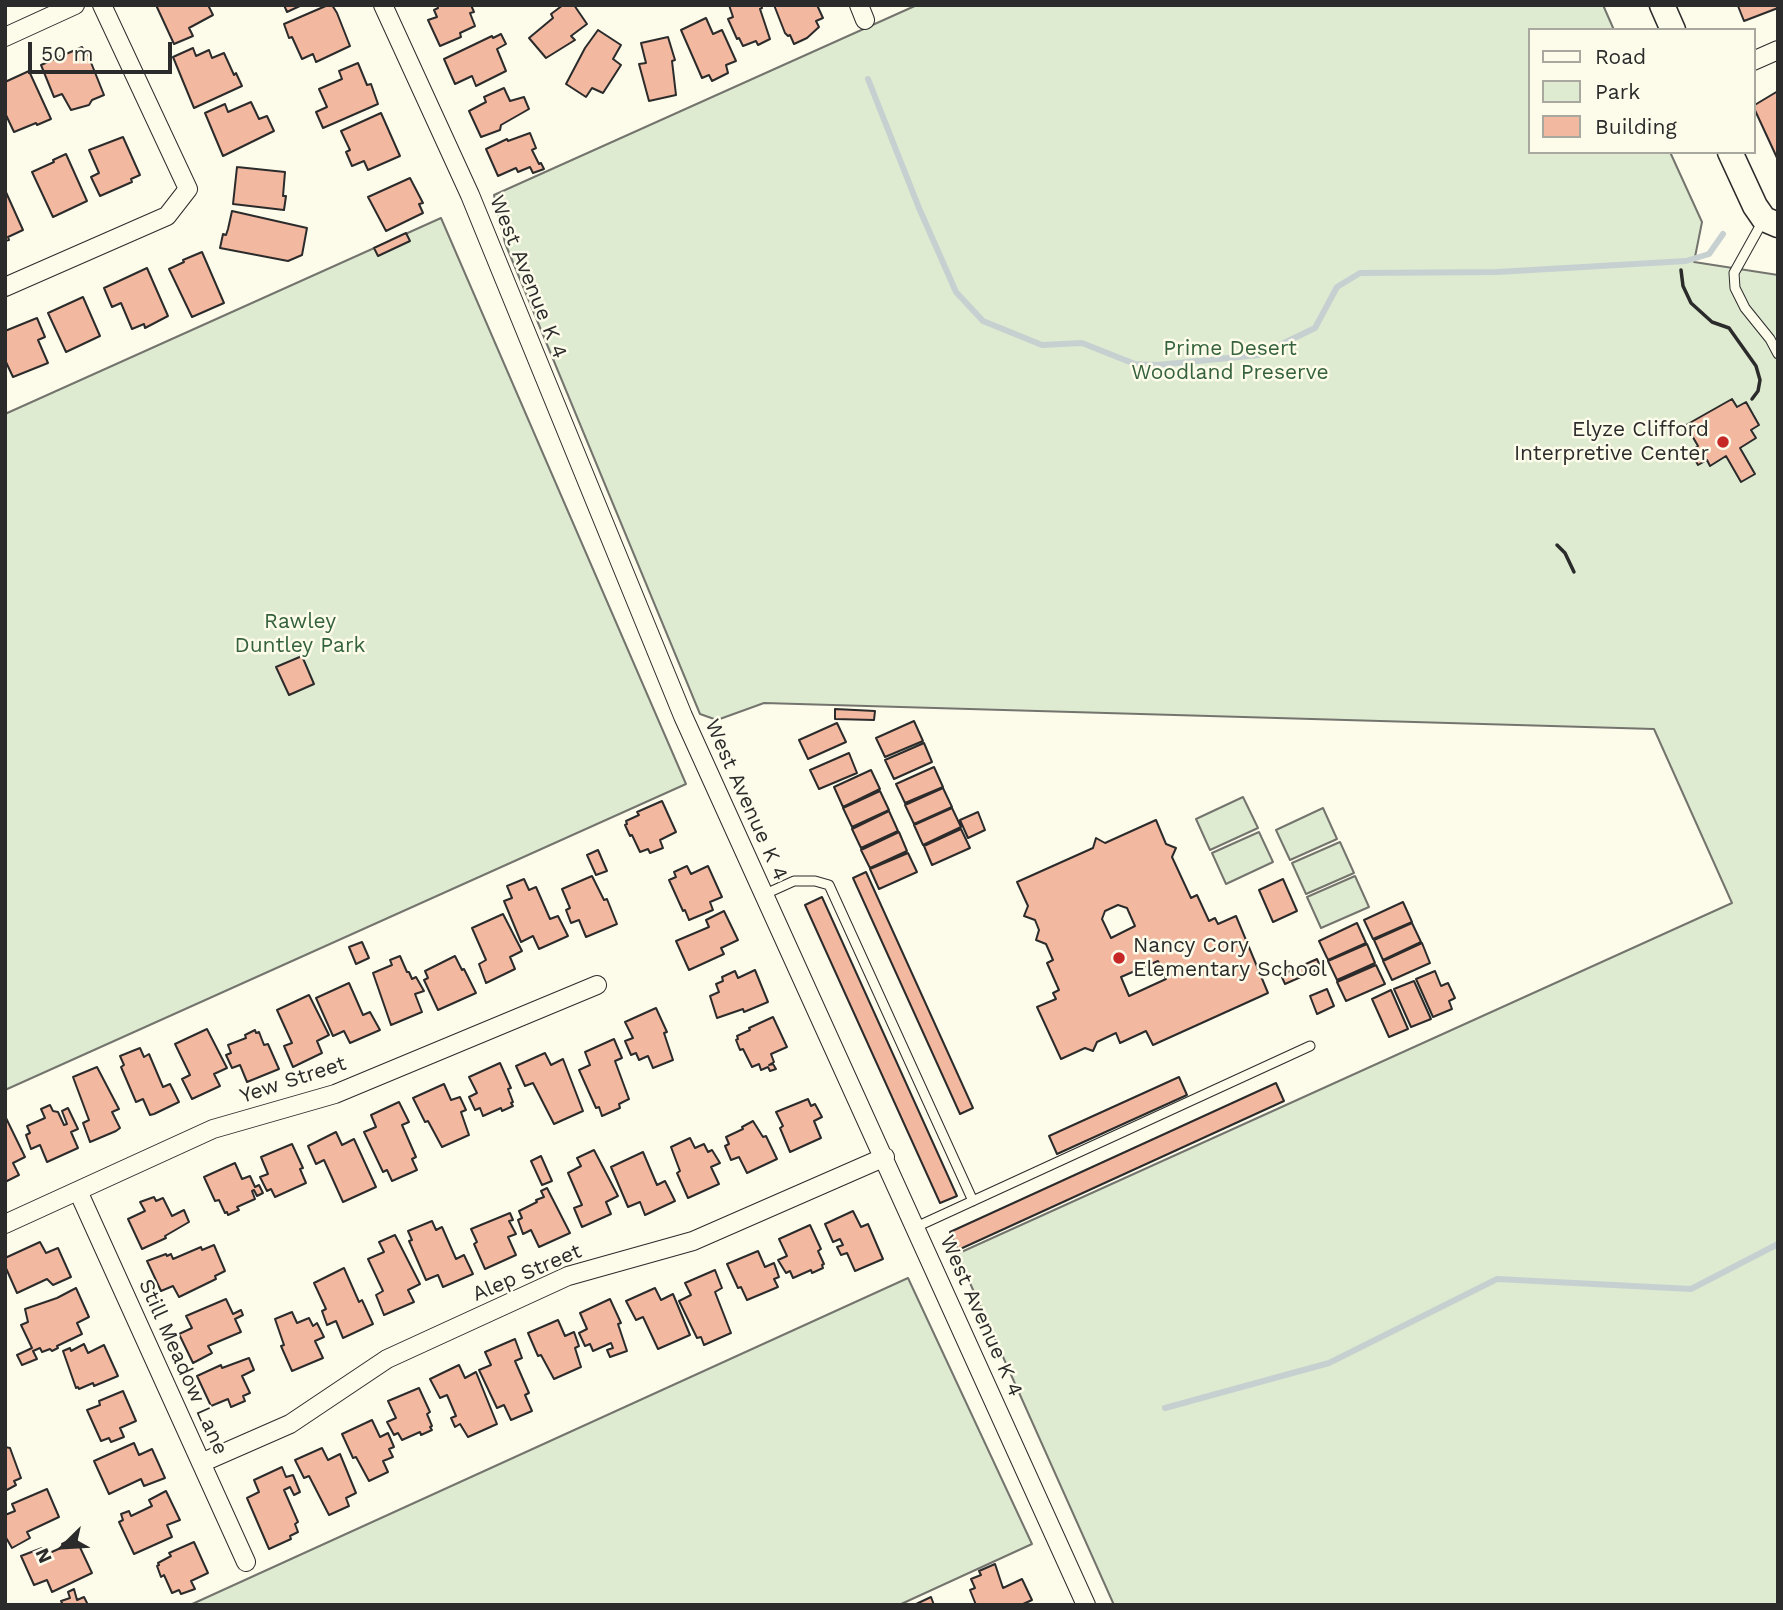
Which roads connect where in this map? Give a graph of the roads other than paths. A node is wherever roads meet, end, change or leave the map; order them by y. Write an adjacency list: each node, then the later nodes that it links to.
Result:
1 (75, 5): 6 (street)
2 (102, 5): 11 (street)
3 (383, 5): 13 (street, West Avenue K 4)
4 (1662, 5): 5 (street)
5 (1672, 28)
6 (5, 37)
7 (1778, 50): 8 (street)
8 (1755, 60)
9 (1731, 154): 10 (street)
10 (1771, 222): 12 (lane)
11 (5, 287)
12 (1778, 354)
13 (763, 895): 16 (street, West Avenue K 4); 18 (lane)
14 (597, 985): 17 (street, Yew Street)
15 (1310, 1046): 18 (lane)
16 (885, 1157): 20 (street, West Avenue K 4); 21 (street, Alep Street)
17 (78, 1191): 19 (street, Yew Street); 21 (street, Still Meadow Lane)
18 (973, 1200): 20 (lane)
19 (5, 1224)
20 (916, 1227): 23 (street, West Avenue K 4)
21 (201, 1463): 22 (street, Still Meadow Lane)
22 (246, 1562)
23 (1086, 1605)

